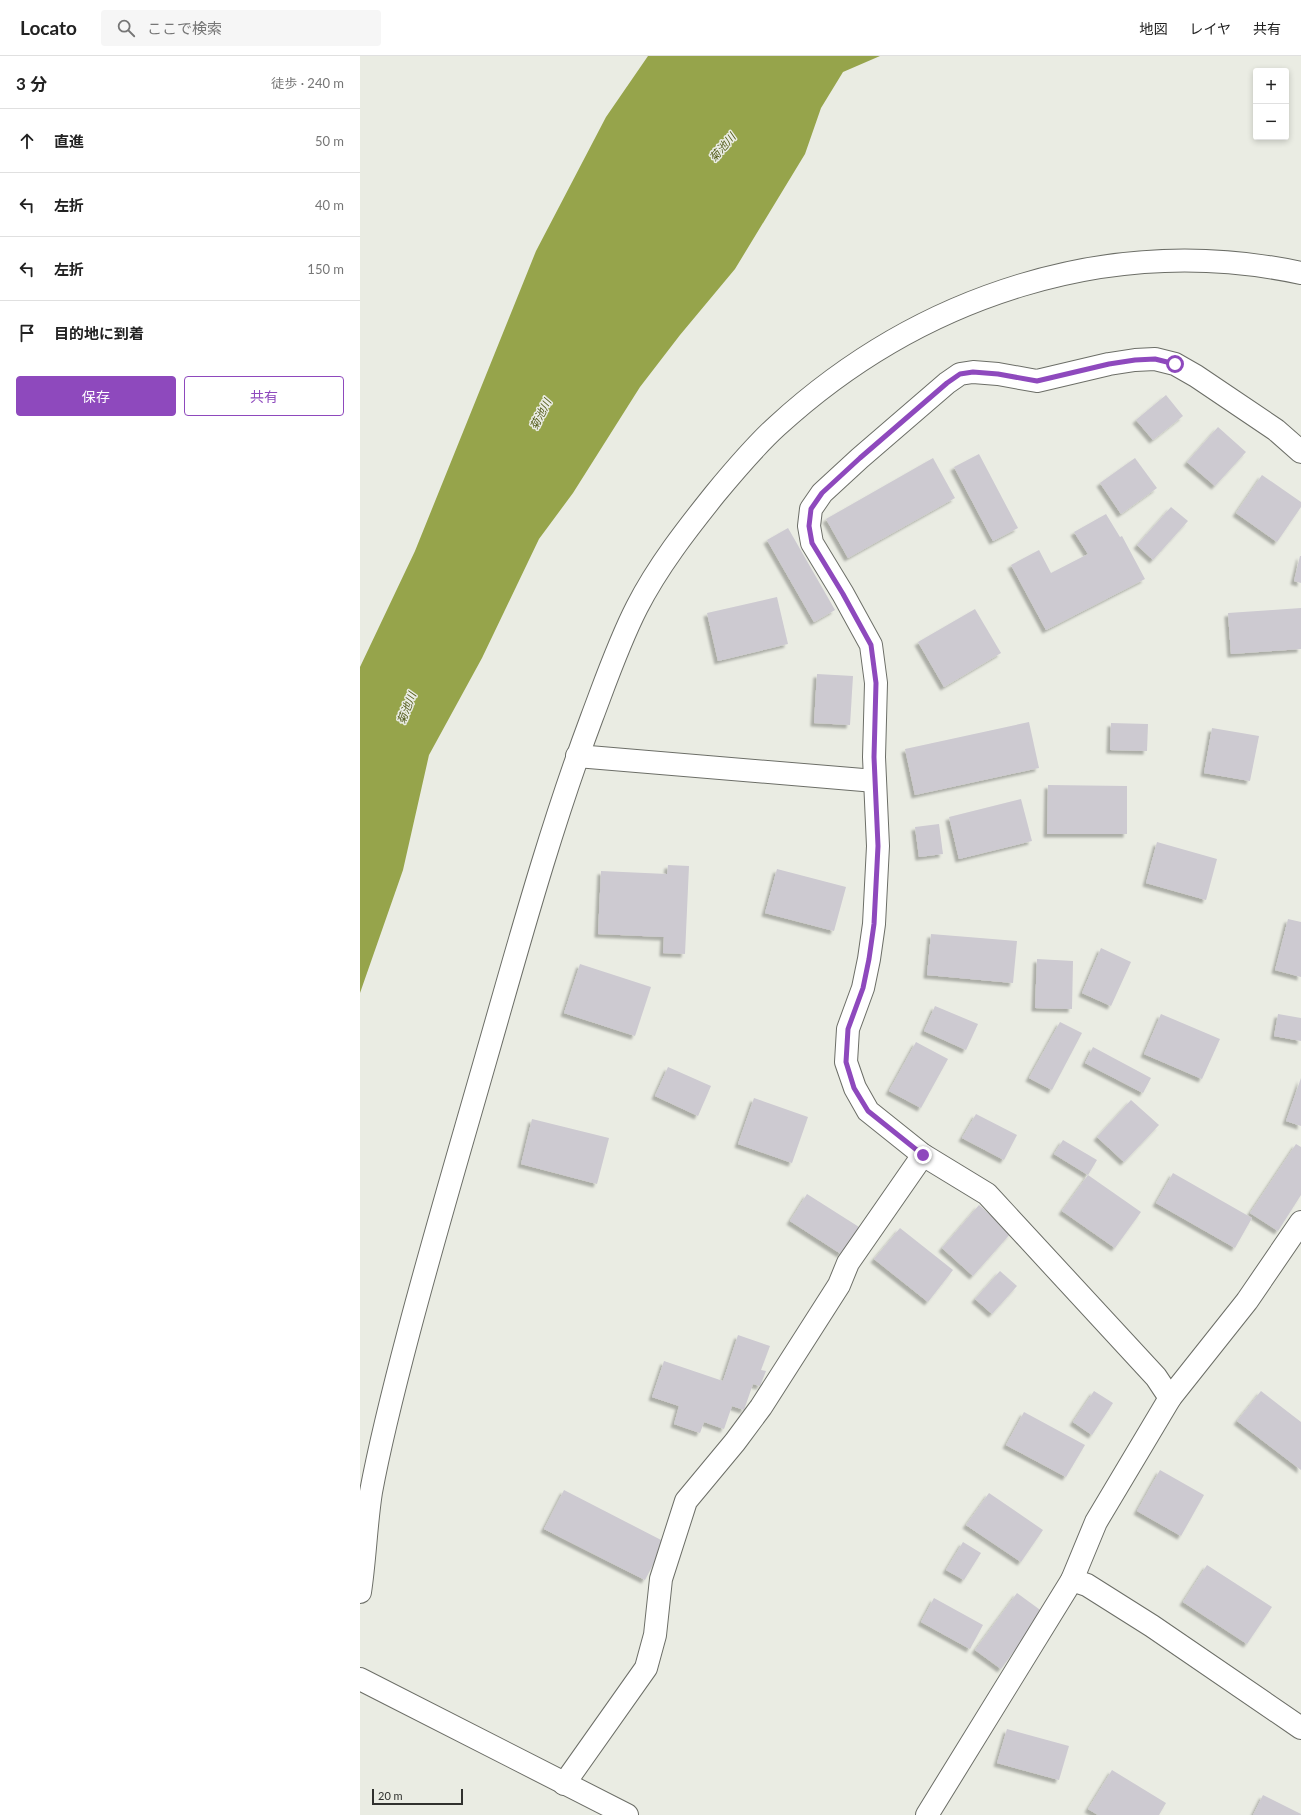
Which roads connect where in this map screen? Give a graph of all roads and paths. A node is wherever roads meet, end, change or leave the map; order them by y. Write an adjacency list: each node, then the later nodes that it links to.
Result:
1 (1301, 273): 3 (street)
2 (1301, 452): 4 (street)
3 (577, 756): 4 (street); 9 (street)
4 (875, 781): 5 (street)
5 (923, 1155): 7 (street); 12 (street)
6 (1301, 1222): 7 (street)
7 (1170, 1398): 8 (street)
8 (1072, 1580): 11 (street); 14 (street)
9 (360, 1592)
10 (360, 1679): 12 (street)
11 (1301, 1728)
12 (564, 1784): 13 (street)
13 (627, 1815)
14 (927, 1815)

